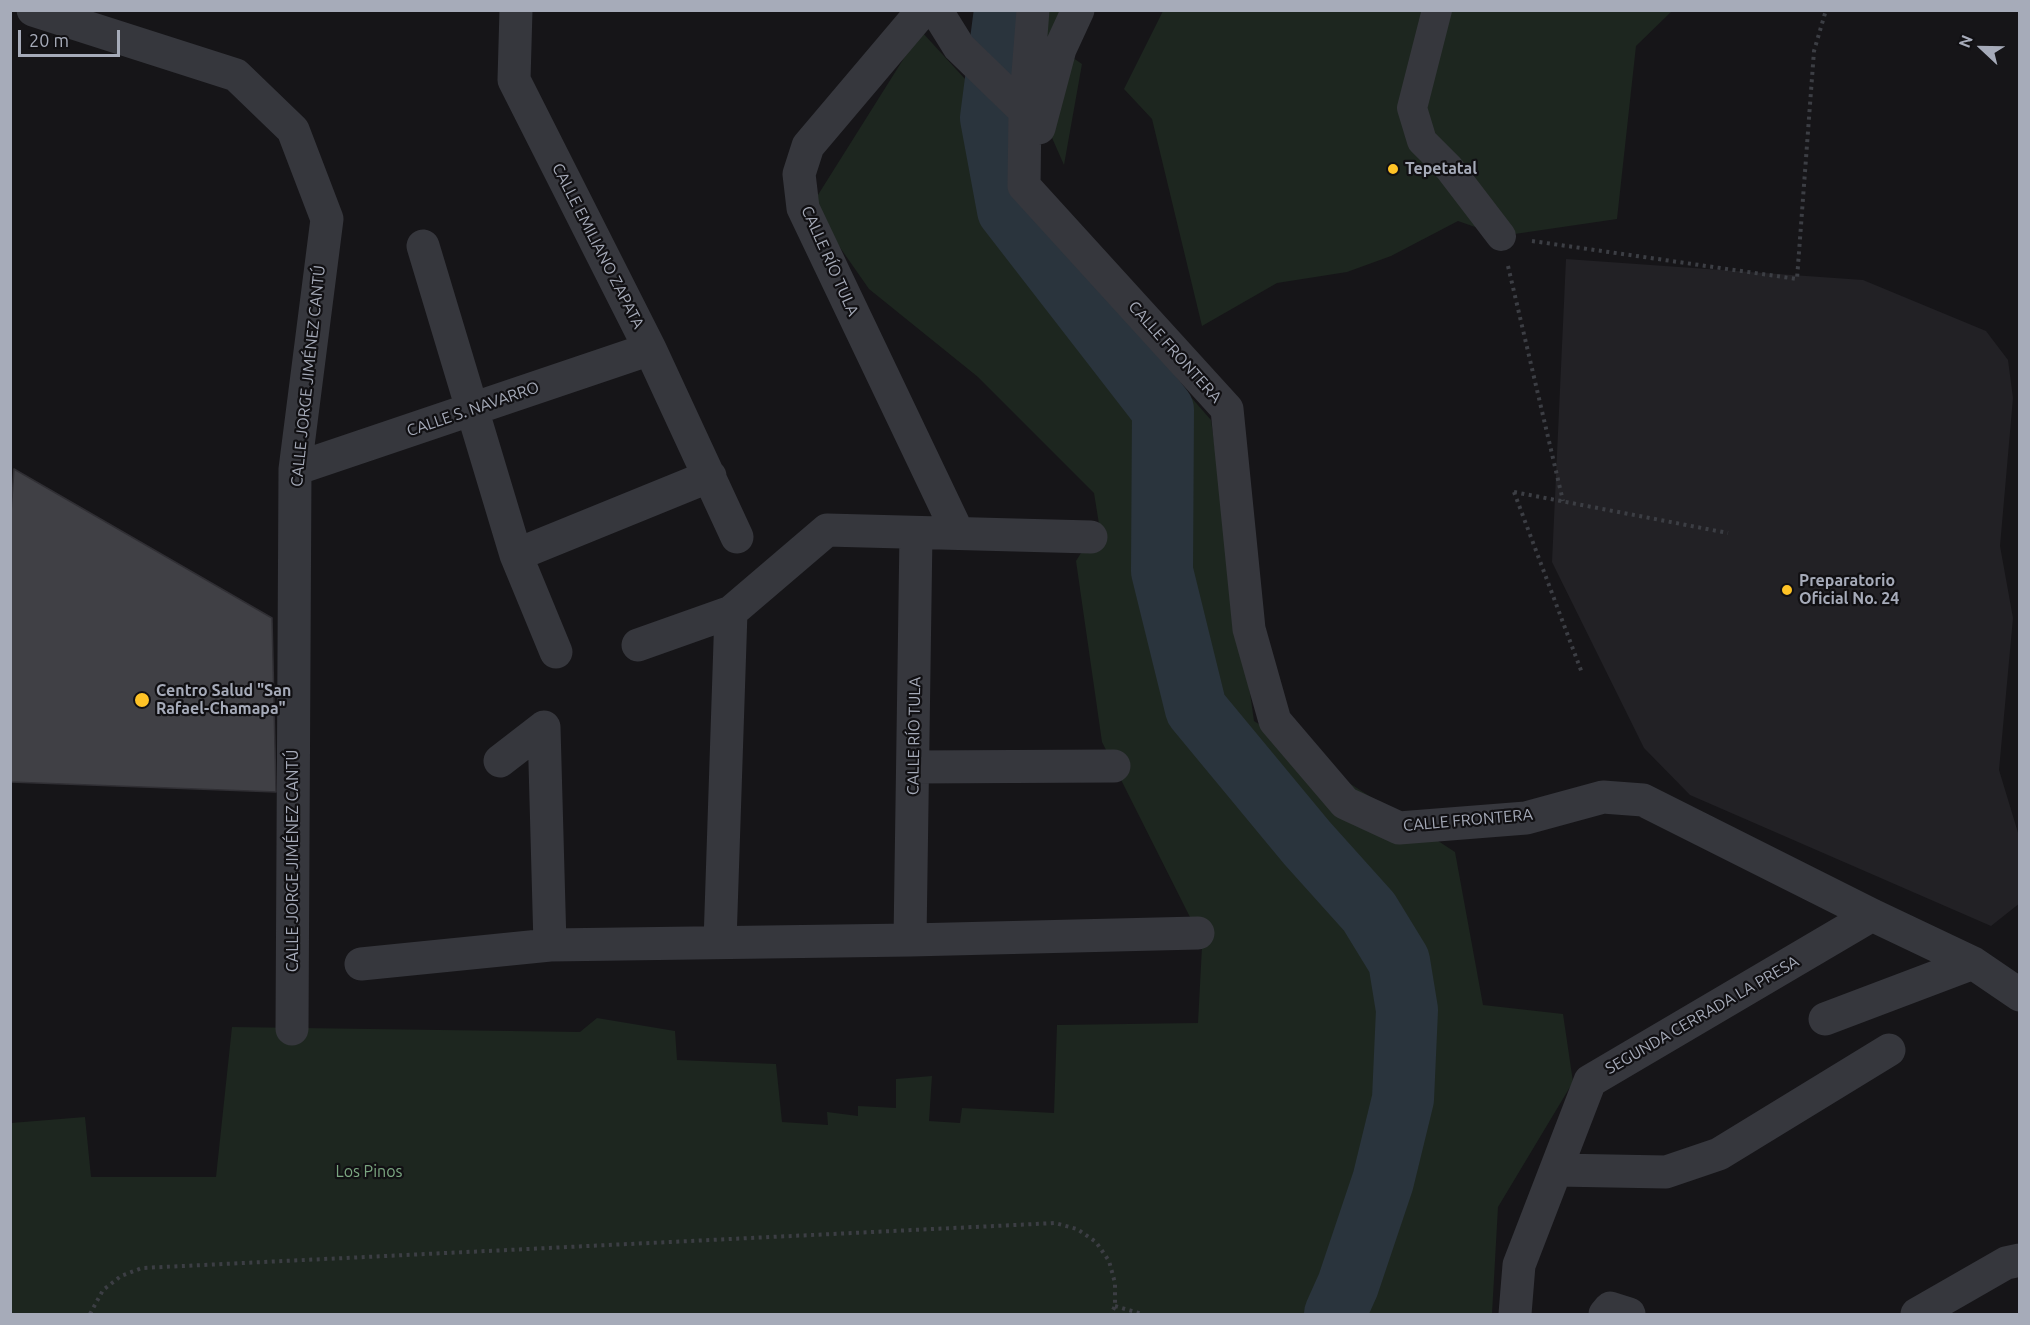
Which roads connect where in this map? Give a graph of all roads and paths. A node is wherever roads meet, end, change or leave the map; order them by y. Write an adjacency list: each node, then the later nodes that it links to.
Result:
1 (33, 10): 15 (street, CALLE JORGE JIMÉNEZ CANTÚ)
2 (516, 10): 13 (street, CALLE EMILIANO ZAPATA)
3 (923, 10): 19 (street, CALLE RÍO TULA)
4 (936, 10): 9 (street)
5 (1033, 10): 9 (street)
6 (1078, 10): 10 (street)
7 (1437, 10): 11 (street)
8 (1826, 10): 11 (path)
9 (1025, 111): 10 (street)
10 (1024, 186): 31 (street, CALLE FRONTERA)
11 (1501, 236): 17 (path)
12 (423, 246): 14 (street)
13 (650, 350): 14 (street, CALLE S. NAVARRO); 16 (street, CALLE EMILIANO ZAPATA)
14 (474, 409): 15 (street, CALLE S. NAVARRO); 23 (street)
15 (295, 469): 40 (street, CALLE JORGE JIMÉNEZ CANTÚ)
16 (710, 476): 21 (street, CALLE EMILIANO ZAPATA); 23 (street)
17 (1563, 501): 20 (path); 27 (path)
18 (916, 533): 19 (street); 24 (street); 30 (street, CALLE RÍO TULA)
19 (958, 533): 22 (street)
20 (1728, 533)
21 (737, 537)
22 (1091, 537)
23 (516, 555): 26 (street)
24 (731, 612): 25 (street); 34 (street)
25 (639, 645)
26 (556, 652)
27 (1582, 674)
28 (500, 761): 35 (street)
29 (1114, 766): 30 (street)
30 (913, 767): 33 (street, CALLE RÍO TULA)
31 (1872, 915): 36 (street, CALLE FRONTERA); 42 (street, SEGUNDA CERRADA LA PRESA)
32 (1198, 933): 33 (street)
33 (910, 940): 34 (street)
34 (720, 942): 35 (street)
35 (550, 945): 37 (street)
36 (1973, 963): 38 (street, CALLE FRONTERA); 39 (street)
37 (361, 964)
38 (2019, 995)
39 (1825, 1018)
40 (292, 1029)
41 (1889, 1050): 42 (street)
42 (1557, 1170): 48 (street, SEGUNDA CERRADA LA PRESA)
43 (2019, 1260): 51 (street)
44 (1115, 1306): 45 (path); 46 (path); 47 (path)
45 (90, 1314)
46 (1111, 1314)
47 (1142, 1314)
48 (1515, 1314)
49 (1605, 1314): 50 (street)
50 (1629, 1314)
51 (1917, 1314)

